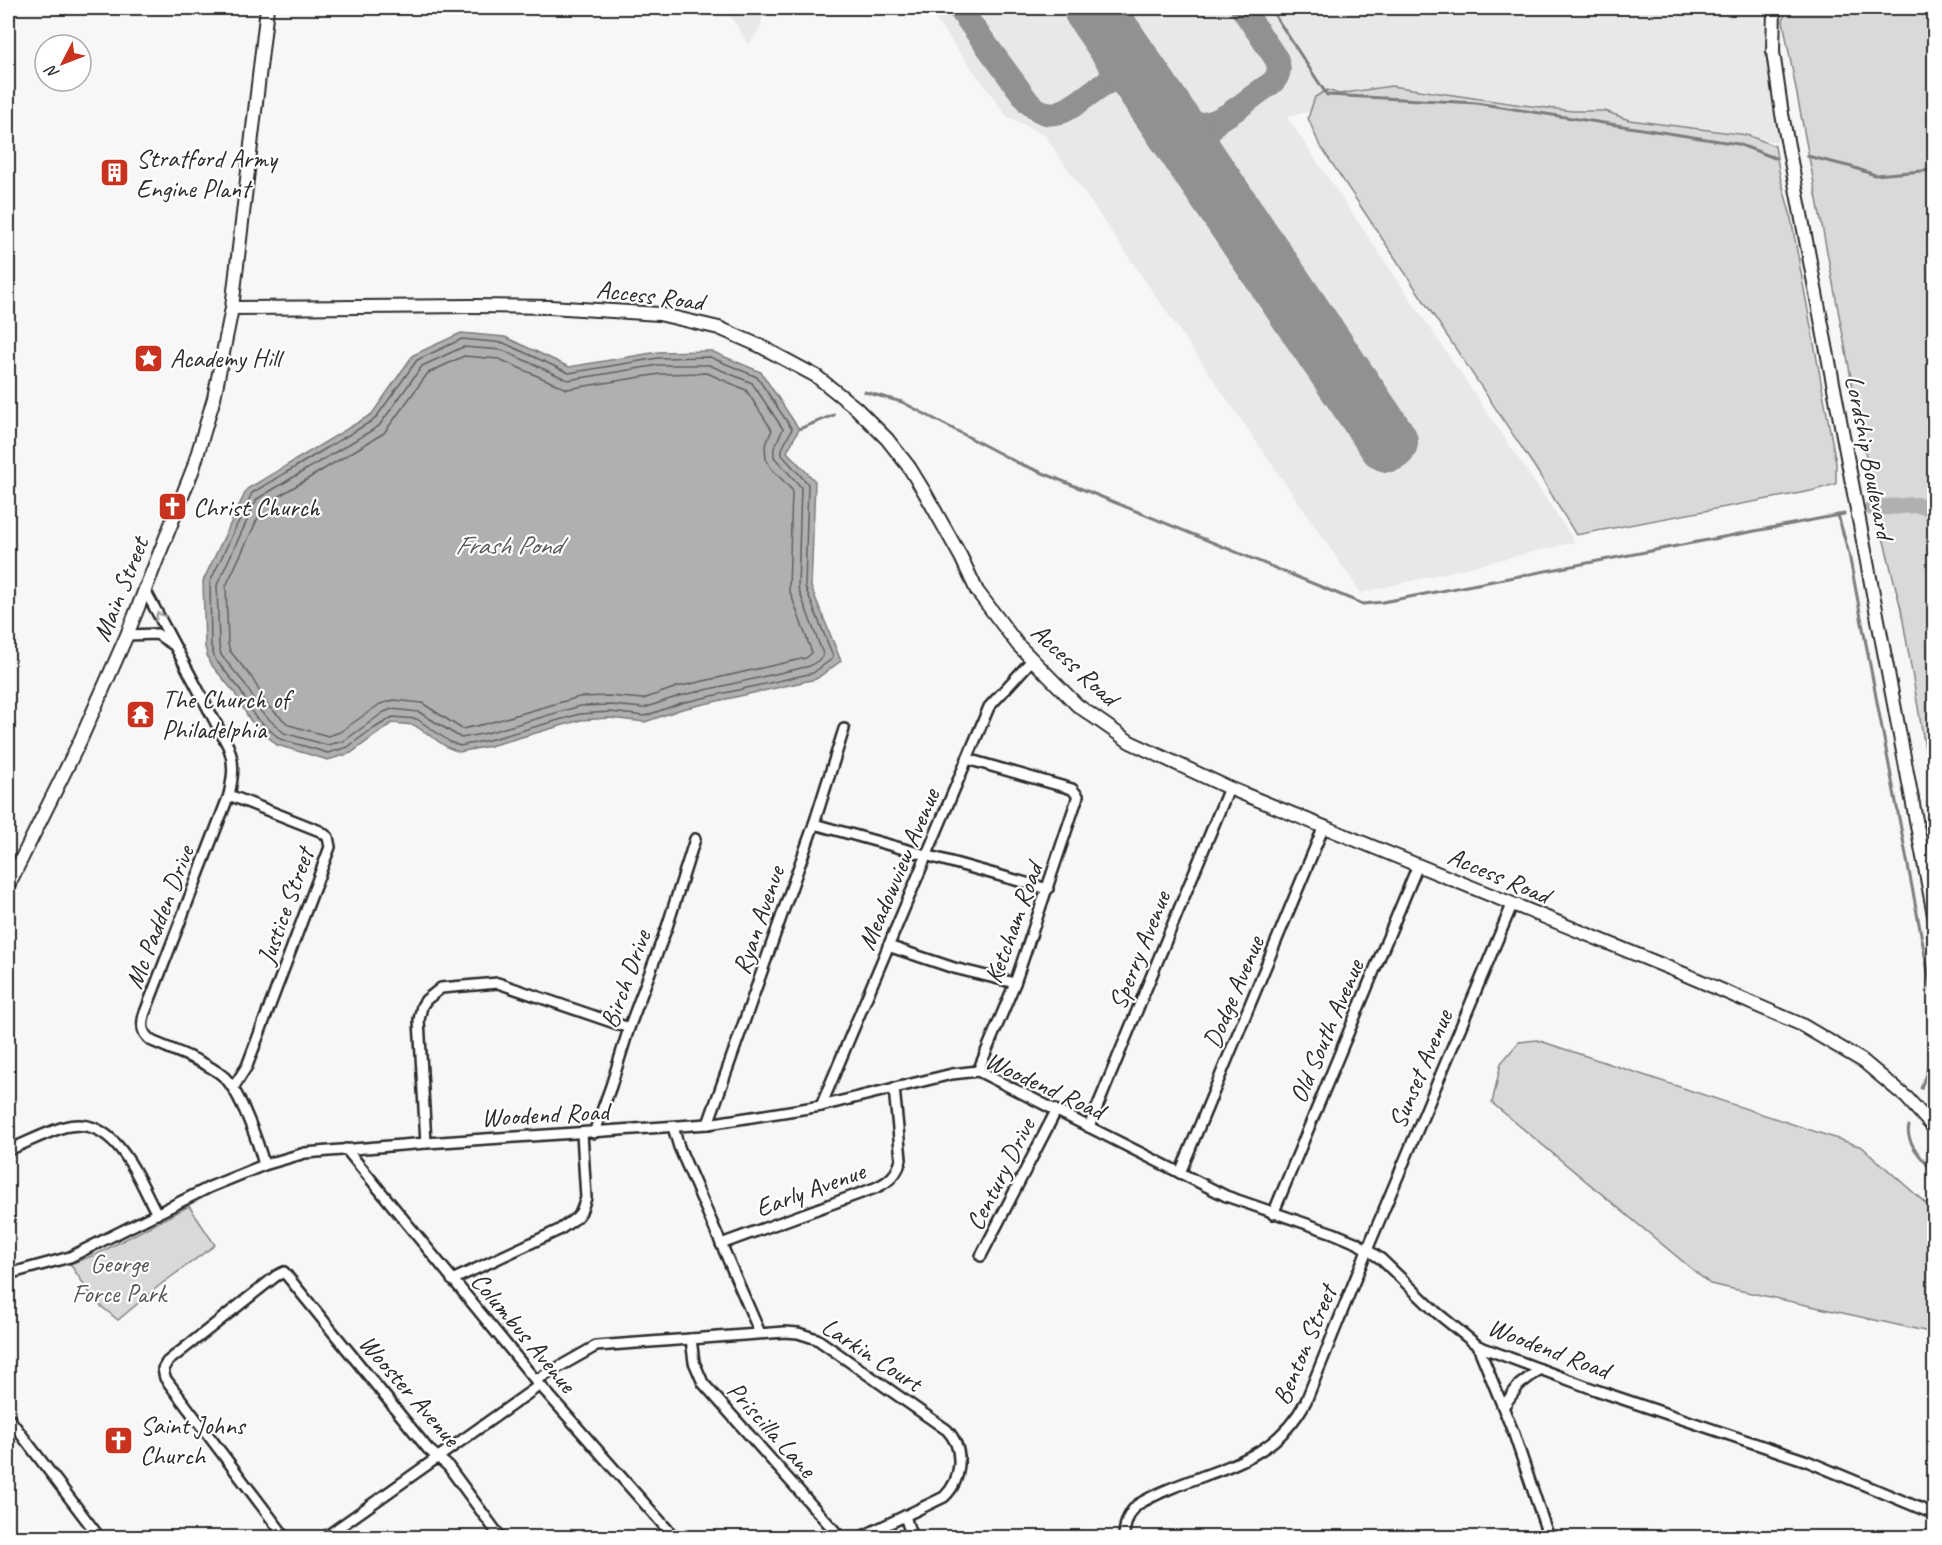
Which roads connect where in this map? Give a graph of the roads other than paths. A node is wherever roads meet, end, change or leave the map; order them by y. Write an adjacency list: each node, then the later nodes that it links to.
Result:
1 (267, 8): 3 (main road, Main Street)
2 (1774, 8): 20 (main road, Lordship Boulevard)
3 (232, 308): 4 (main road, Main Street); 7 (main road, Access Road)
4 (144, 588): 5 (main road, Main Street); 6 (street, Mc Padden Drive, one-way to 4)
5 (127, 635): 6 (street); 17 (main road, Main Street)
6 (174, 645): 11 (street, Mc Padden Drive)
7 (1032, 660): 9 (street, Meadowview Avenue); 10 (main road, Access Road)
8 (844, 729): 12 (street, Ryan Avenue)
9 (967, 759): 15 (street, Meadowview Avenue); 18 (street, Ketcham Road)
10 (1229, 788): 13 (main road, Access Road); 31 (street, Sperry Avenue)
11 (229, 795): 25 (street, Mc Padden Drive); 25 (street, Justice Street)
12 (814, 824): 15 (street); 29 (street, Ryan Avenue)
13 (1324, 826): 16 (main road, Access Road); 39 (street, Dodge Avenue)
14 (695, 839): 23 (street, Birch Drive)
15 (927, 855): 18 (street); 21 (street, Meadowview Avenue)
16 (1418, 865): 19 (main road, Access Road); 41 (street, Old South Avenue)
17 (8, 886)
18 (1048, 889): 22 (street, Ketcham Road)
19 (1512, 905): 32 (main road, Access Road); 43 (street, Sunset Avenue)
20 (1935, 915)
21 (888, 946): 22 (street); 27 (street, Meadowview Avenue)
22 (1015, 983): 24 (street, Ketcham Road)
23 (629, 1028): 34 (street, Birch Drive); 35 (street)
24 (978, 1071): 26 (street, Woodend Road); 28 (street, Woodend Road)
25 (233, 1088): 38 (street, Mc Padden Drive)
26 (894, 1088): 27 (street, Woodend Road); 42 (street, Early Avenue)
27 (821, 1106): 29 (street, Woodend Road)
28 (1056, 1111): 31 (street, Woodend Road); 44 (street, Century Drive)
29 (708, 1124): 30 (street, Woodend Road)
30 (673, 1127): 34 (street, Woodend Road); 42 (street)
31 (1089, 1127): 39 (street, Woodend Road)
32 (1935, 1128)
33 (582, 1133): 34 (street, Woodend Road); 35 (street, Woodend Road); 46 (street)
34 (594, 1133)
35 (426, 1143): 36 (street, Woodend Road)
36 (346, 1149): 38 (street, Woodend Road); 46 (street, Columbus Avenue)
37 (8, 1150): 40 (street)
38 (264, 1164): 40 (street, Woodend Road)
39 (1180, 1173): 41 (street, Woodend Road)
40 (157, 1214): 45 (street, Woodend Road)
41 (1273, 1214): 43 (street, Woodend Road)
42 (721, 1244): 47 (street)
43 (1367, 1250): 49 (street, Woodend Road); 65 (street, Benton Street)
44 (981, 1256)
45 (8, 1274)
46 (452, 1280): 51 (street, Columbus Avenue)
47 (760, 1333): 48 (street, Larkin Court); 56 (street, Larkin Court)
48 (691, 1339): 51 (street, Larkin Court); 62 (street, Priscilla Lane)
49 (1478, 1346): 50 (street, Woodend Road); 52 (street)
50 (1540, 1369): 52 (street); 55 (street, Woodend Road)
51 (538, 1383): 54 (street, Larkin Court); 61 (street, Columbus Avenue)
52 (1503, 1407): 66 (street)
53 (8, 1417): 57 (street)
54 (437, 1457): 58 (street, Wooster Avenue); 59 (street, Larkin Court); 60 (street, Wooster Avenue)
55 (1935, 1514)
56 (905, 1516): 63 (street, Larkin Court); 64 (street)
57 (100, 1538)
58 (286, 1538)
59 (324, 1538)
60 (501, 1538)
61 (675, 1538)
62 (841, 1538)
63 (859, 1538)
64 (912, 1538)
65 (1124, 1538)
66 (1549, 1538)

